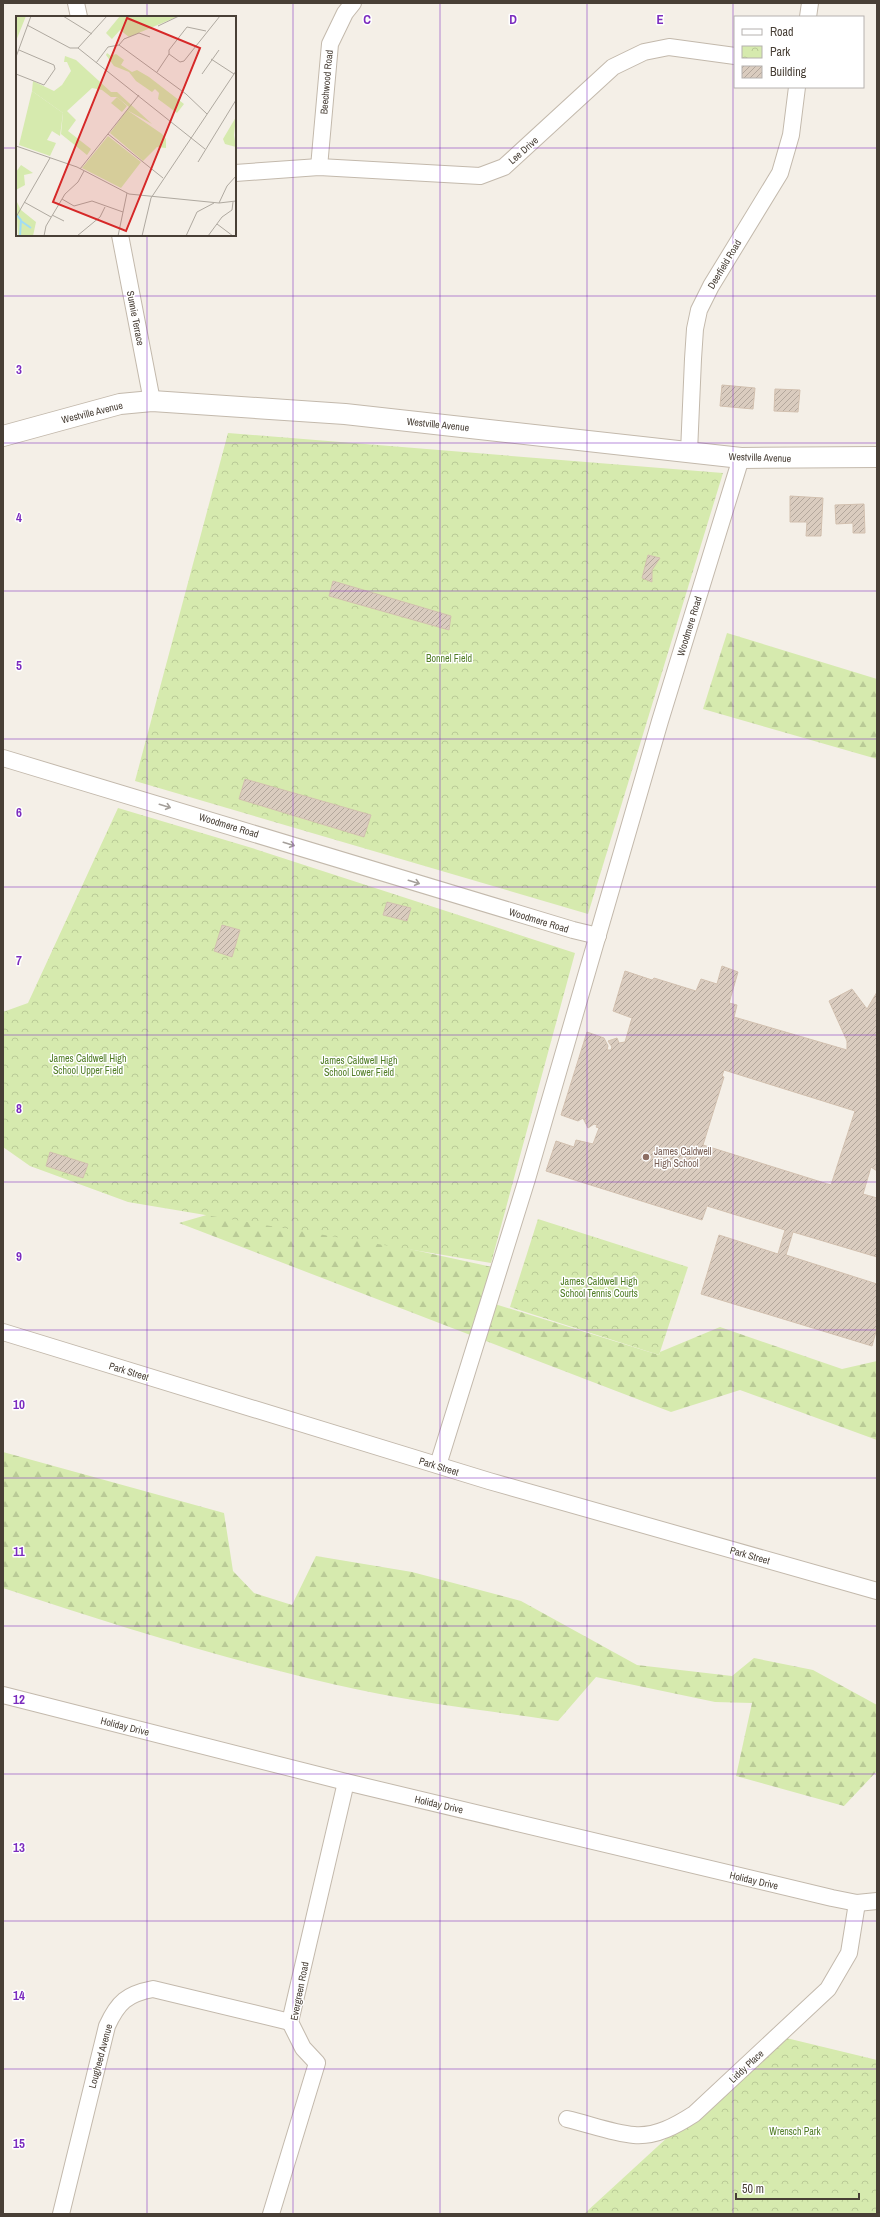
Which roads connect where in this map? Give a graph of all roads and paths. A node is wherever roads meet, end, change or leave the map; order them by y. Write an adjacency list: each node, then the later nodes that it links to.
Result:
1 (76, 3): 4 (street)
2 (352, 3): 8 (street, Beechwood Road)
3 (810, 3): 5 (street)
4 (79, 16)
5 (808, 16)
6 (734, 56): 8 (street, Lee Drive)
7 (797, 88): 13 (street, Deerfield Road)
8 (319, 167): 9 (street, Lee Drive)
9 (236, 173)
10 (120, 236): 11 (street, Sunnie Terrace)
11 (152, 401): 12 (street, Westville Avenue); 13 (street, Westville Avenue)
12 (3, 436)
13 (689, 452): 15 (street, Westville Avenue)
14 (877, 457): 15 (street, Westville Avenue)
15 (741, 458): 17 (street, Woodmere Road)
16 (3, 758): 17 (street, Woodmere Road, one-way to 17)
17 (598, 936): 19 (street)
18 (3, 1332): 19 (street, Park Street)
19 (438, 1465): 20 (street, Park Street)
20 (877, 1591)
21 (3, 1695): 22 (street, Holiday Drive)
22 (346, 1782): 24 (street, Holiday Drive); 25 (street, Evergreen Road)
23 (877, 1901): 24 (street, Holiday Drive)
24 (857, 1903): 26 (street, Liddy Place)
25 (290, 2022): 27 (street, Lougheed Avenue); 28 (street, Evergreen Road)
26 (567, 2119)
27 (61, 2214)
28 (271, 2214)

